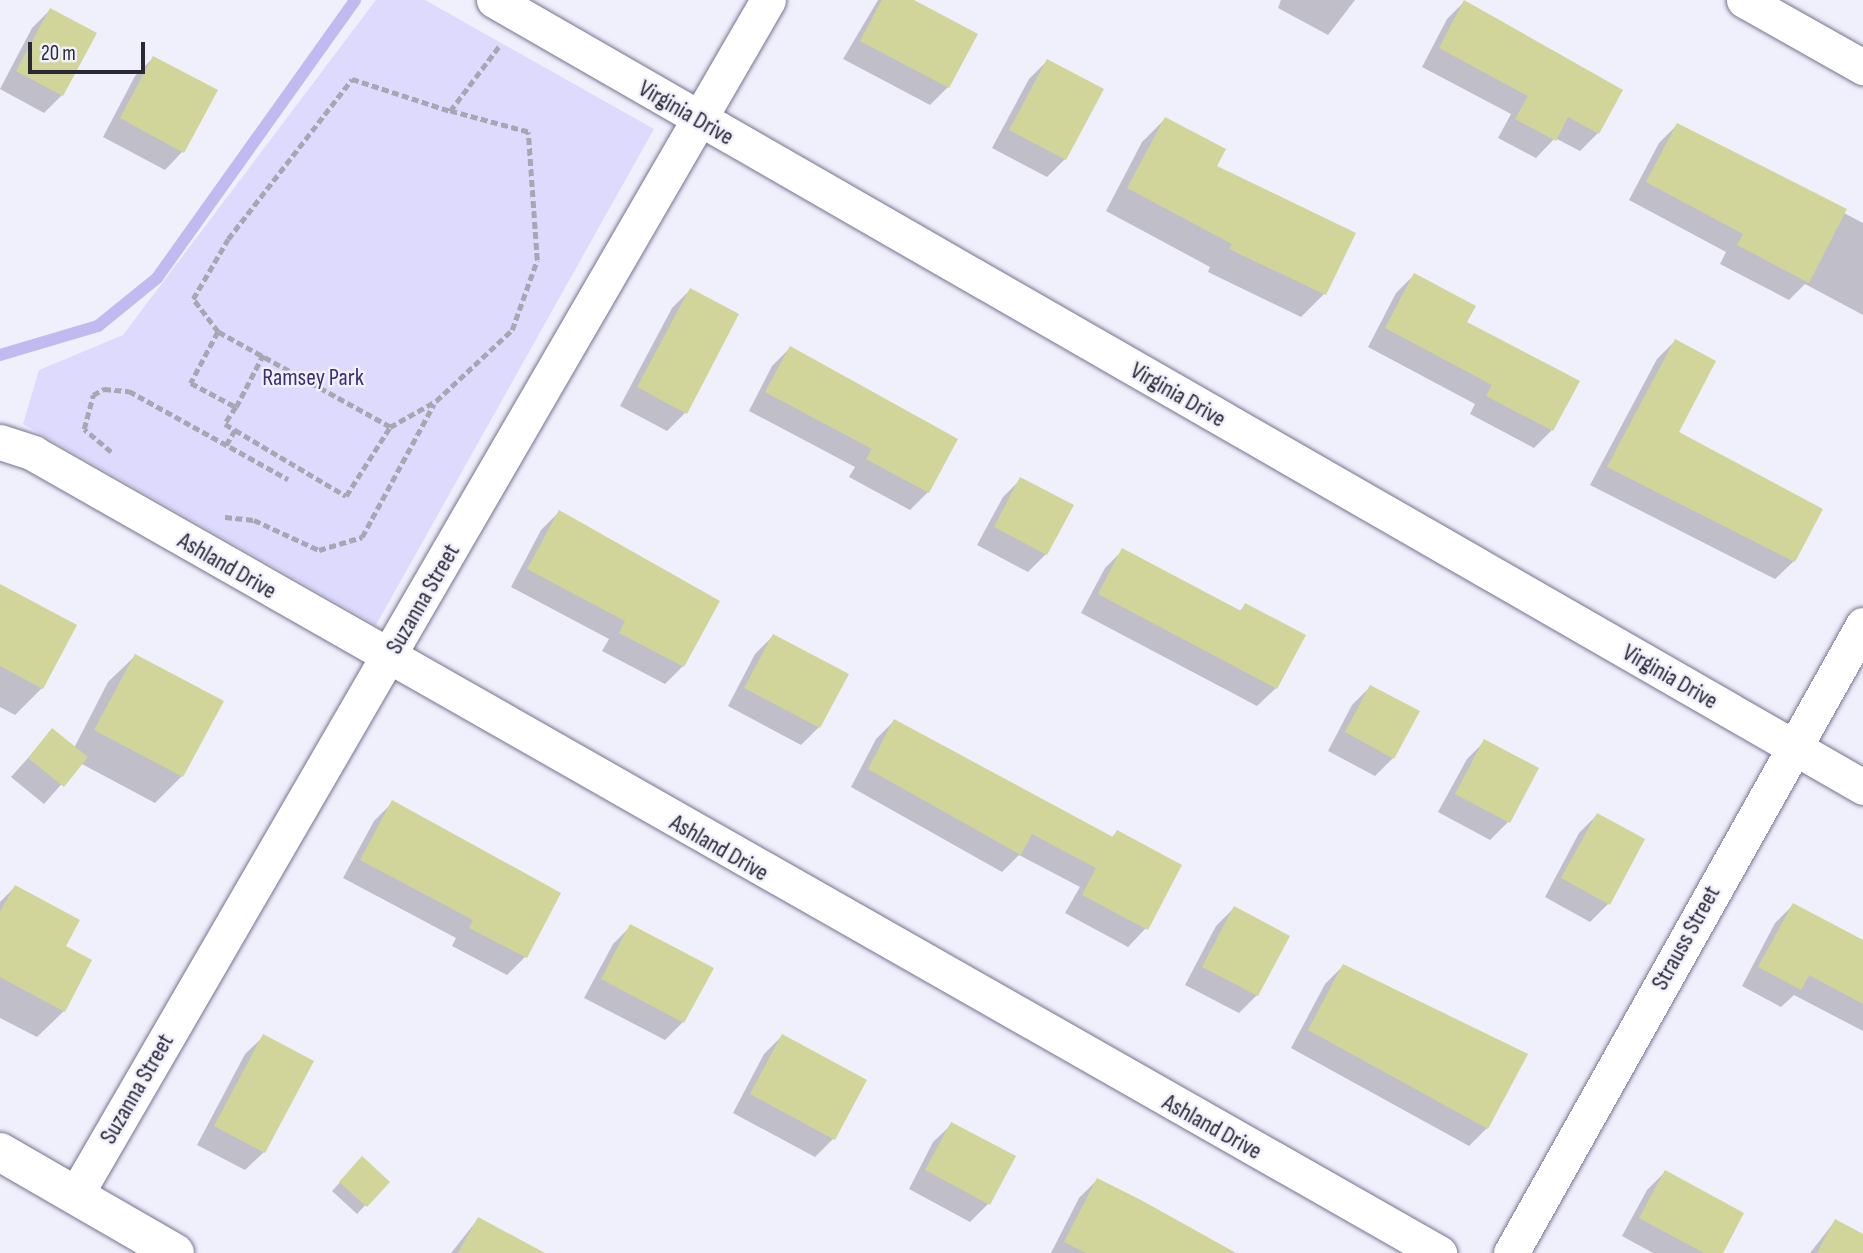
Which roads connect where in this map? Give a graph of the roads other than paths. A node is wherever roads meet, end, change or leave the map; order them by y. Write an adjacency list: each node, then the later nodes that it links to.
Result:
1 (768, 0): 5 (street, Suzanna Street)
2 (1744, 0): 4 (street)
3 (507, 8): 5 (street, Virginia Drive)
4 (1863, 67)
5 (700, 122): 8 (street, Suzanna Street); 9 (street, Virginia Drive)
6 (0, 442): 8 (street, Ashland Drive)
7 (1863, 625): 9 (street, Strauss Street)
8 (388, 660): 12 (street, Suzanna Street); 14 (street, Ashland Drive)
9 (1793, 747): 10 (street, Virginia Drive); 15 (street, Strauss Street)
10 (1863, 787)
11 (0, 1152): 12 (street)
12 (75, 1196): 13 (street)
13 (175, 1253)
14 (1438, 1253)
15 (1511, 1253)

